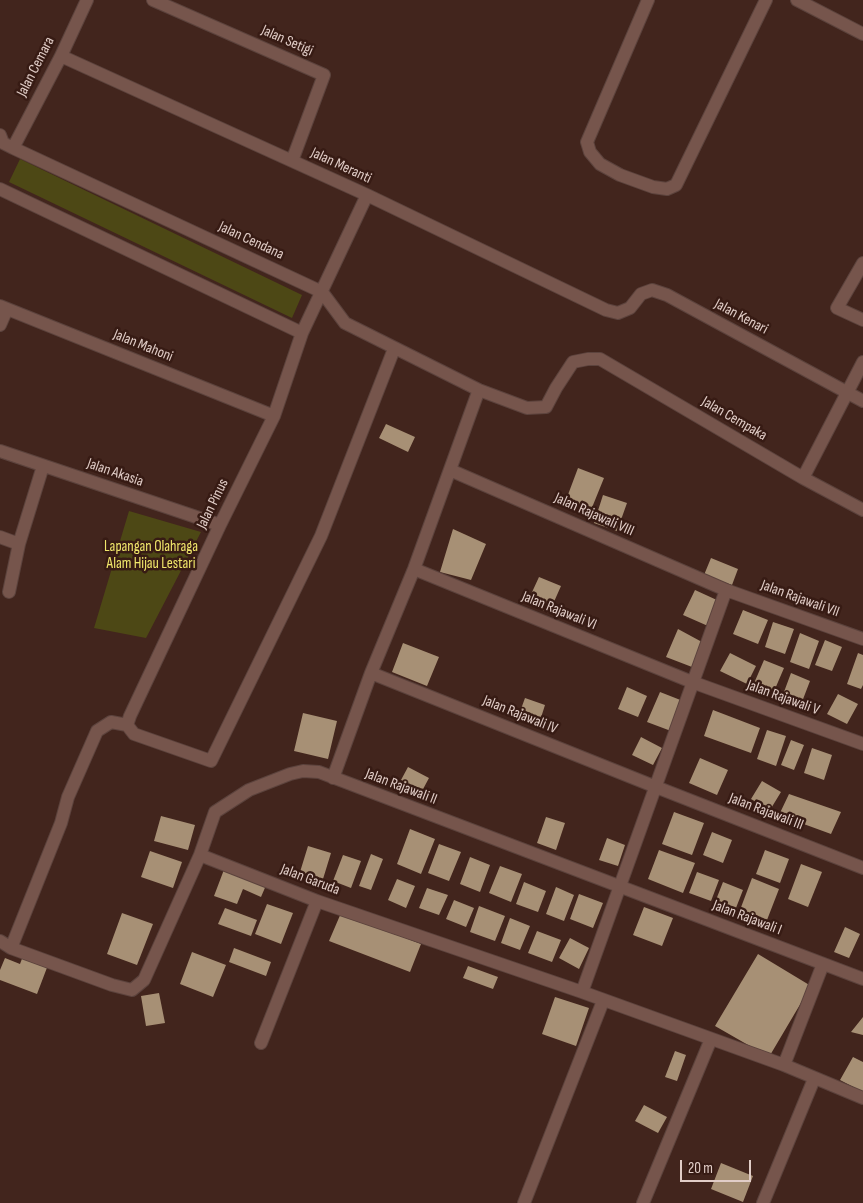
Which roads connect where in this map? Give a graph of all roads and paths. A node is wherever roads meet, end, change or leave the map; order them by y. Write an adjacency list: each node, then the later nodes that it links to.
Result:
1 (86, 0): 7 (street, Jalan Cemara)
2 (154, 0): 9 (street, Jalan Setigi)
3 (648, 0): 4 (street)
4 (766, 0)
5 (798, 0): 6 (street)
6 (863, 34)
7 (61, 56): 8 (street, Jalan Cemara); 9 (street, Jalan Meranti)
8 (4, 144): 13 (street, Jalan Cendana)
9 (292, 161): 11 (street, Jalan Meranti)
10 (0, 189): 18 (street)
11 (367, 195): 13 (street, Jalan Pinus); 15 (street, Jalan Meranti)
12 (863, 263): 16 (street)
13 (322, 292): 18 (street, Jalan Pinus); 19 (street, Jalan Cendana)
14 (3, 308): 17 (street); 25 (street, Jalan Mahoni)
15 (606, 310): 22 (street, Jalan Kenari)
16 (863, 320)
17 (0, 325)
18 (302, 333): 25 (street, Jalan Pinus)
19 (394, 349): 23 (street, Jalan Cendana); 40 (street)
20 (588, 358): 23 (street, Jalan Cendana); 29 (street, Jalan Cempaka)
21 (863, 362): 22 (street)
22 (846, 392): 24 (street, Jalan Kenari); 29 (street)
23 (478, 393): 28 (street)
24 (863, 401)
25 (274, 416): 31 (street, Jalan Pinus)
26 (0, 451): 27 (street, Jalan Akasia)
27 (43, 466): 31 (street, Jalan Akasia); 33 (street)
28 (450, 470): 34 (street); 35 (street, Jalan Rajawali VIII)
29 (803, 478): 30 (street, Jalan Cempaka)
30 (863, 510)
31 (220, 525): 40 (street, Jalan Pinus)
32 (0, 537): 33 (street)
33 (19, 544): 36 (street)
34 (414, 569): 38 (street); 39 (street, Jalan Rajawali VI)
35 (726, 590): 37 (street, Jalan Rajawali VII); 39 (street)
36 (9, 592)
37 (863, 639)
38 (372, 673): 42 (street); 43 (street, Jalan Rajawali IV)
39 (692, 682): 41 (street, Jalan Rajawali V); 43 (street)
40 (128, 726): 49 (street)
41 (863, 744)
42 (334, 778): 44 (street, Jalan Rajawali II); 46 (street, Jalan Rajawali II)
43 (656, 787): 45 (street, Jalan Rajawali III); 46 (street)
44 (200, 855): 47 (street, Jalan Garuda); 49 (street)
45 (863, 868)
46 (620, 887): 50 (street, Jalan Rajawali I); 52 (street)
47 (317, 901): 52 (street, Jalan Garuda); 55 (street)
48 (0, 941): 49 (street)
49 (11, 948)
50 (823, 964): 51 (street, Jalan Rajawali I); 56 (street)
51 (863, 979)
52 (582, 992): 53 (street, Jalan Garuda)
53 (603, 1001): 54 (street, Jalan Garuda); 59 (street)
54 (711, 1040): 56 (street, Jalan Garuda); 60 (street)
55 (261, 1043)
56 (784, 1065): 57 (street, Jalan Garuda)
57 (814, 1079): 58 (street, Jalan Garuda); 61 (street)
58 (863, 1098)
59 (524, 1203)
60 (643, 1203)
61 (763, 1203)

